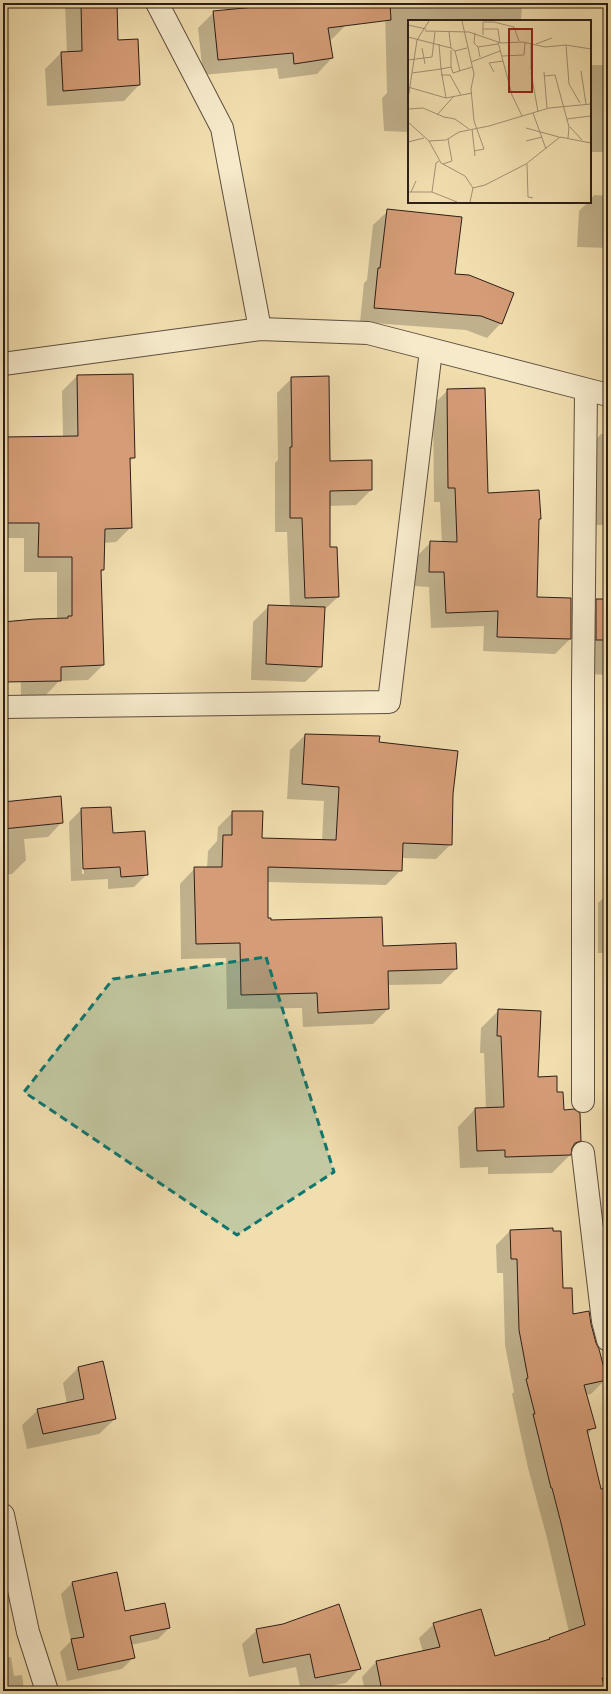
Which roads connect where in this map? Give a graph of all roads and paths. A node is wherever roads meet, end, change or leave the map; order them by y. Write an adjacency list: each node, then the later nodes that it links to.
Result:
1 (157, 3): 2 (street)
2 (260, 329): 3 (street); 4 (street)
3 (431, 350): 5 (street); 7 (street)
4 (3, 364)
5 (586, 390): 6 (street); 8 (street)
6 (608, 395)
7 (3, 707)
8 (583, 1101)
9 (583, 1153): 10 (street)
10 (608, 1340)
11 (3, 1516): 12 (street)
12 (47, 1691)

